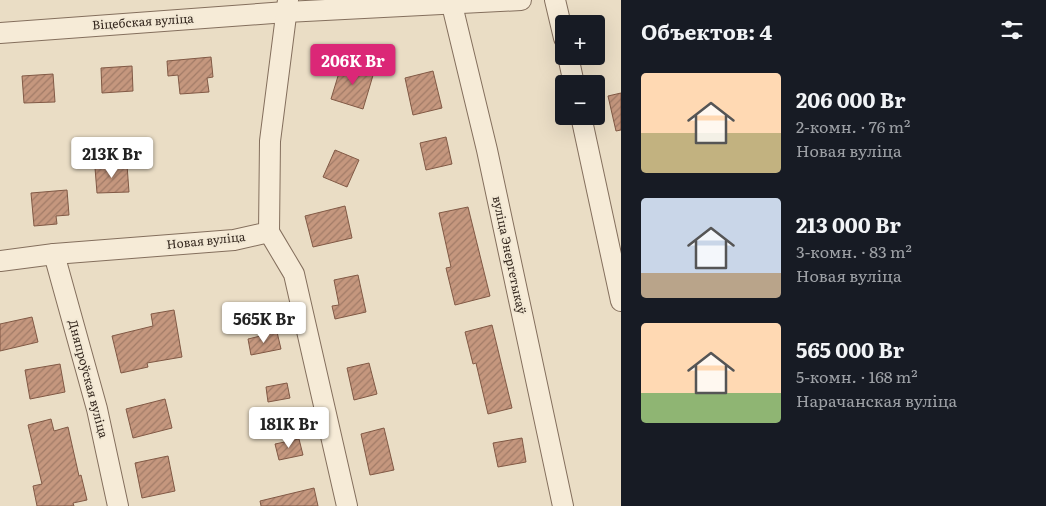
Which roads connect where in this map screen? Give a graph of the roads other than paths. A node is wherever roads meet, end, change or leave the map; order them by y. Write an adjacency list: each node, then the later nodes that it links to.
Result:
1 (521, 0): 3 (street, Віцебская вуліца)
2 (555, 0): 5 (street)
3 (452, 5): 4 (street, Віцебская вуліца); 14 (street, вуліца Энергетыкаў)
4 (287, 6): 6 (street, Віцебская вуліца); 8 (street)
5 (559, 15)
6 (0, 32)
7 (583, 125): 11 (street)
8 (269, 232): 9 (street, Новая вуліца); 13 (street)
9 (54, 254): 10 (street, Новая вуліца); 12 (street, Дняпроўская вуліца)
10 (0, 261)
11 (621, 301)
12 (118, 506)
13 (347, 506)
14 (563, 506)

